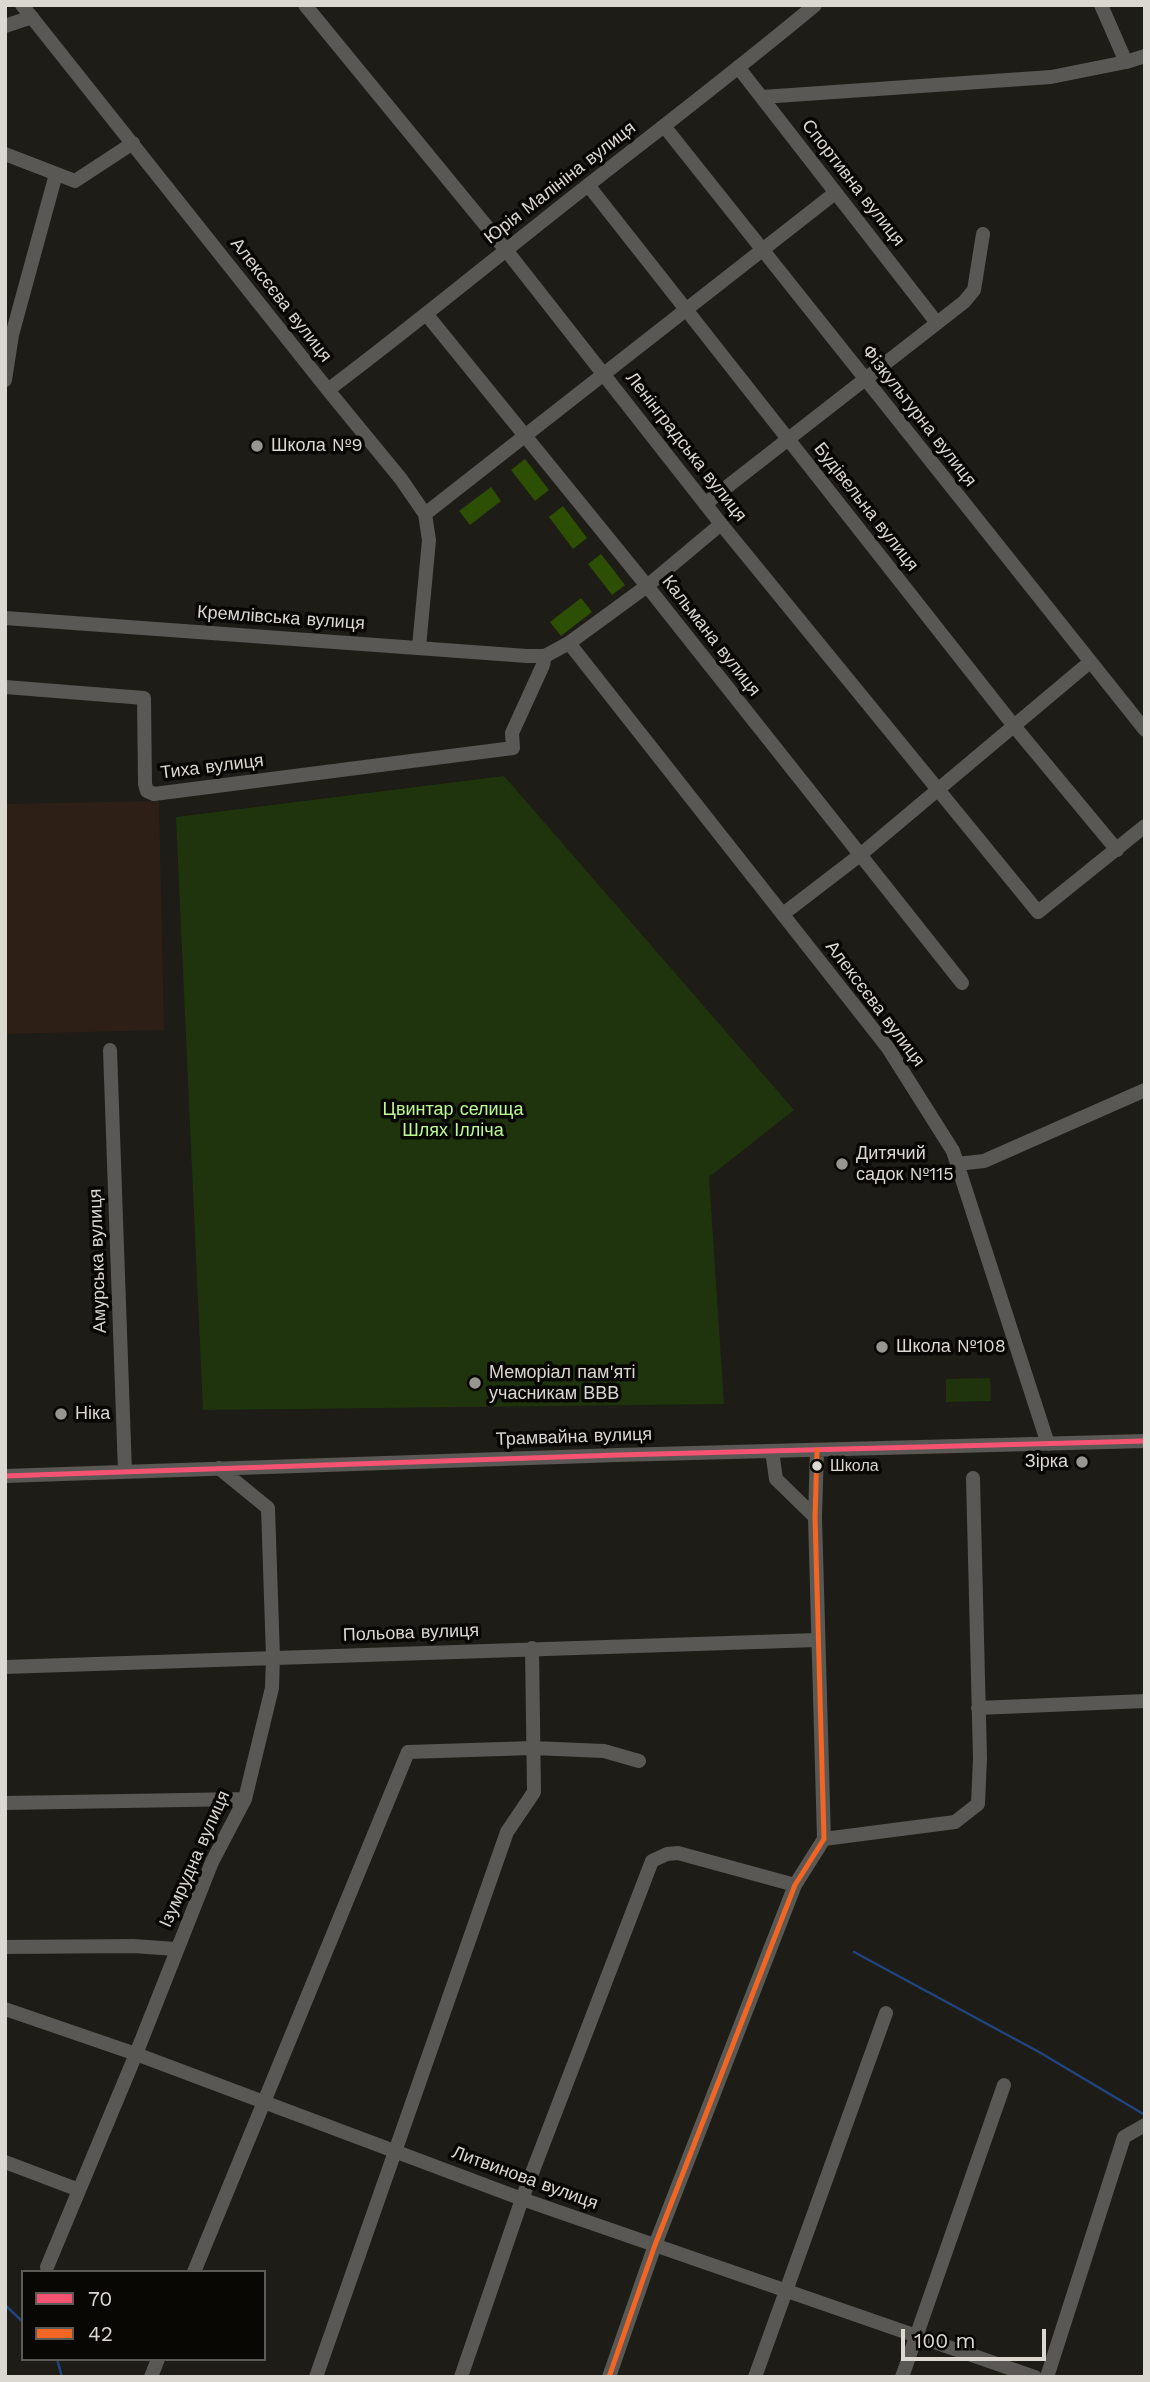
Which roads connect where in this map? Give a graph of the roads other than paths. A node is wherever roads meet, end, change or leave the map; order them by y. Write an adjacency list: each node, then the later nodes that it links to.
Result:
1 (305, 5): 17 (street, Ленінградська вулиця)
2 (815, 5): 8 (street, Юрія Малініна вулиця)
3 (1101, 5): 7 (street)
4 (27, 11): 5 (street); 11 (street, Алексєєва вулиця)
5 (5, 26)
6 (1145, 56): 7 (street)
7 (1126, 62): 9 (street)
8 (738, 67): 9 (street, Спортивна вулиця); 10 (street, Юрія Малініна вулиця)
9 (762, 97): 15 (street, Спортивна вулиця)
10 (664, 126): 14 (street, Юрія Малініна вулиця); 18 (street, Фiзкультурна вулиця)
11 (133, 143): 13 (street); 26 (street, Алексєєва вулиця)
12 (5, 154): 13 (street)
13 (57, 174): 22 (street)
14 (588, 185): 17 (street, Юрія Малініна вулиця); 19 (street, Будівельна вулиця)
15 (835, 193): 18 (street); 21 (street, Спортивна вулиця)
16 (983, 234): 21 (street)
17 (506, 250): 20 (street, Юрія Малініна вулиця); 23 (street, Ленінградська вулиця)
18 (763, 250): 19 (street); 24 (street, Фiзкультурна вулиця)
19 (686, 312): 23 (street); 28 (street, Будівельна вулиця)
20 (427, 315): 26 (street, Юрія Малініна вулиця); 27 (street, Кальмана вулиця)
21 (937, 323): 24 (street)
22 (9, 334): 25 (street)
23 (604, 375): 27 (street); 29 (street, Ленінградська вулиця)
24 (865, 379): 28 (street); 37 (street, Фiзкультурна вулиця)
25 (5, 380)
26 (328, 390): 30 (street, Алексєєва вулиця)
27 (526, 438): 30 (street); 32 (street, Кальмана вулиця)
28 (788, 440): 29 (street); 39 (street, Будівельна вулиця)
29 (705, 504): 31 (street, Ленінградська вулиця)
30 (425, 514): 35 (street, Алексєєва вулиця)
31 (721, 524): 32 (street); 41 (street, Ленінградська вулиця)
32 (647, 586): 34 (street); 44 (street, Кальмана вулиця)
33 (5, 618): 35 (street, Кремлівська вулиця)
34 (569, 643): 36 (street); 45 (street, Алексєєва вулиця)
35 (419, 647): 36 (street, Кремлівська вулиця)
36 (550, 654): 38 (street, Тиха вулиця)
37 (1090, 662): 39 (street); 40 (street, Фiзкультурна вулиця)
38 (5, 687)
39 (1014, 726): 41 (street); 43 (street, Будівельна вулиця)
40 (1145, 730)
41 (939, 789): 43 (street, Ленінградська вулиця); 44 (street)
42 (1145, 826): 43 (street)
43 (1117, 850)
44 (860, 855): 45 (street); 46 (street, Кальмана вулиця)
45 (783, 914): 49 (street, Алексєєва вулиця)
46 (962, 983)
47 (110, 1050): 55 (street, Амурська вулиця)
48 (1145, 1090): 49 (street)
49 (957, 1164): 51 (street, Алексєєва вулиця)
50 (1145, 1441): 51 (street, Трамвайна вулиця)
51 (1048, 1444): 52 (street, Трамвайна вулиця)
52 (817, 1450): 53 (street, Трамвайна вулиця); 58 (street)
53 (772, 1451): 54 (street, Трамвайна вулиця); 58 (street)
54 (219, 1468): 55 (street, Трамвайна вулиця); 61 (street, Ізумрудна вулиця)
55 (125, 1472): 56 (street, Трамвайна вулиця)
56 (5, 1476)
57 (973, 1478): 64 (street)
58 (815, 1517): 59 (street)
59 (817, 1640): 60 (street, Польова вулиця); 69 (street)
60 (532, 1648): 61 (street, Польова вулиця); 65 (street)
61 (273, 1657): 62 (street, Польова вулиця); 67 (street, Ізумрудна вулиця)
62 (5, 1667)
63 (1145, 1701): 64 (street)
64 (978, 1708): 69 (street)
65 (533, 1748): 66 (street); 77 (street); 79 (street)
66 (639, 1760)
67 (245, 1799): 68 (street); 72 (street, Ізумрудна вулиця)
68 (5, 1803)
69 (824, 1839): 70 (street)
70 (795, 1885): 82 (street); 83 (street)
71 (5, 1947): 72 (street)
72 (176, 1949): 75 (street, Ізумрудна вулиця)
73 (5, 2009): 75 (street, Литвинова вулиця)
74 (886, 2013): 86 (street)
75 (136, 2054): 77 (street, Литвинова вулиця); 81 (street, Ізумрудна вулиця)
76 (1004, 2085): 87 (street)
77 (264, 2102): 79 (street, Литвинова вулиця); 85 (street)
78 (1145, 2125): 94 (street)
79 (396, 2151): 82 (street, Литвинова вулиця); 88 (street)
80 (5, 2162): 81 (street)
81 (79, 2190): 84 (street, Ізумрудна вулиця)
82 (522, 2199): 83 (street, Литвинова вулиця); 89 (street)
83 (656, 2245): 86 (street, Литвинова вулиця); 90 (street)
84 (47, 2267)
85 (195, 2270)
86 (787, 2290): 87 (street, Литвинова вулиця); 91 (street)
87 (917, 2336): 92 (street); 93 (street, Литвинова вулиця)
88 (316, 2377)
89 (461, 2377)
90 (609, 2377)
91 (755, 2377)
92 (902, 2377)
93 (1035, 2377)
94 (1047, 2377)

